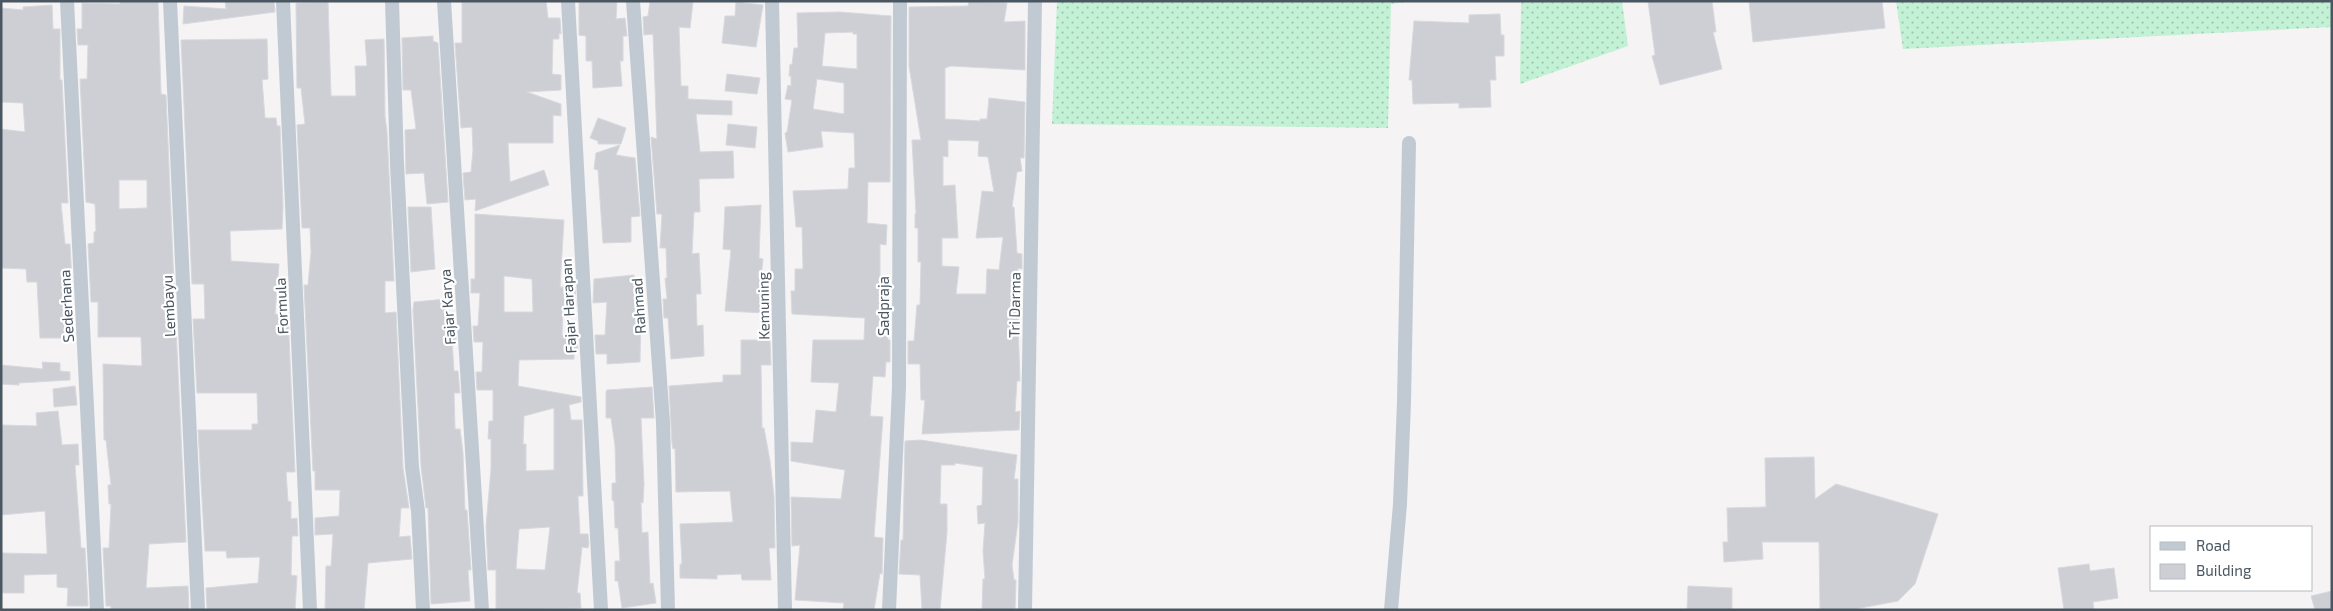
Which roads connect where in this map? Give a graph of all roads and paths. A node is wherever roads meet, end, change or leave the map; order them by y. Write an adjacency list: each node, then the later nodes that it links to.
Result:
1 (67, 1): 12 (street, Sederhana)
2 (170, 1): 13 (street, Lembayu)
3 (283, 1): 14 (street, Formula)
4 (392, 1): 15 (street)
5 (444, 1): 16 (street, Fajar Karya)
6 (568, 1): 17 (street, Fajar Harapan)
7 (633, 1): 18 (street, Rahmad)
8 (772, 1): 19 (street, Kemuning)
9 (900, 1): 20 (street, Sadpraja)
10 (1035, 1): 21 (street, Tri Darma)
11 (1409, 143): 22 (street)
12 (97, 610)
13 (198, 610)
14 (310, 610)
15 (422, 610)
16 (482, 610)
17 (601, 610)
18 (668, 610)
19 (785, 610)
20 (889, 610)
21 (1025, 610)
22 (1392, 610)

